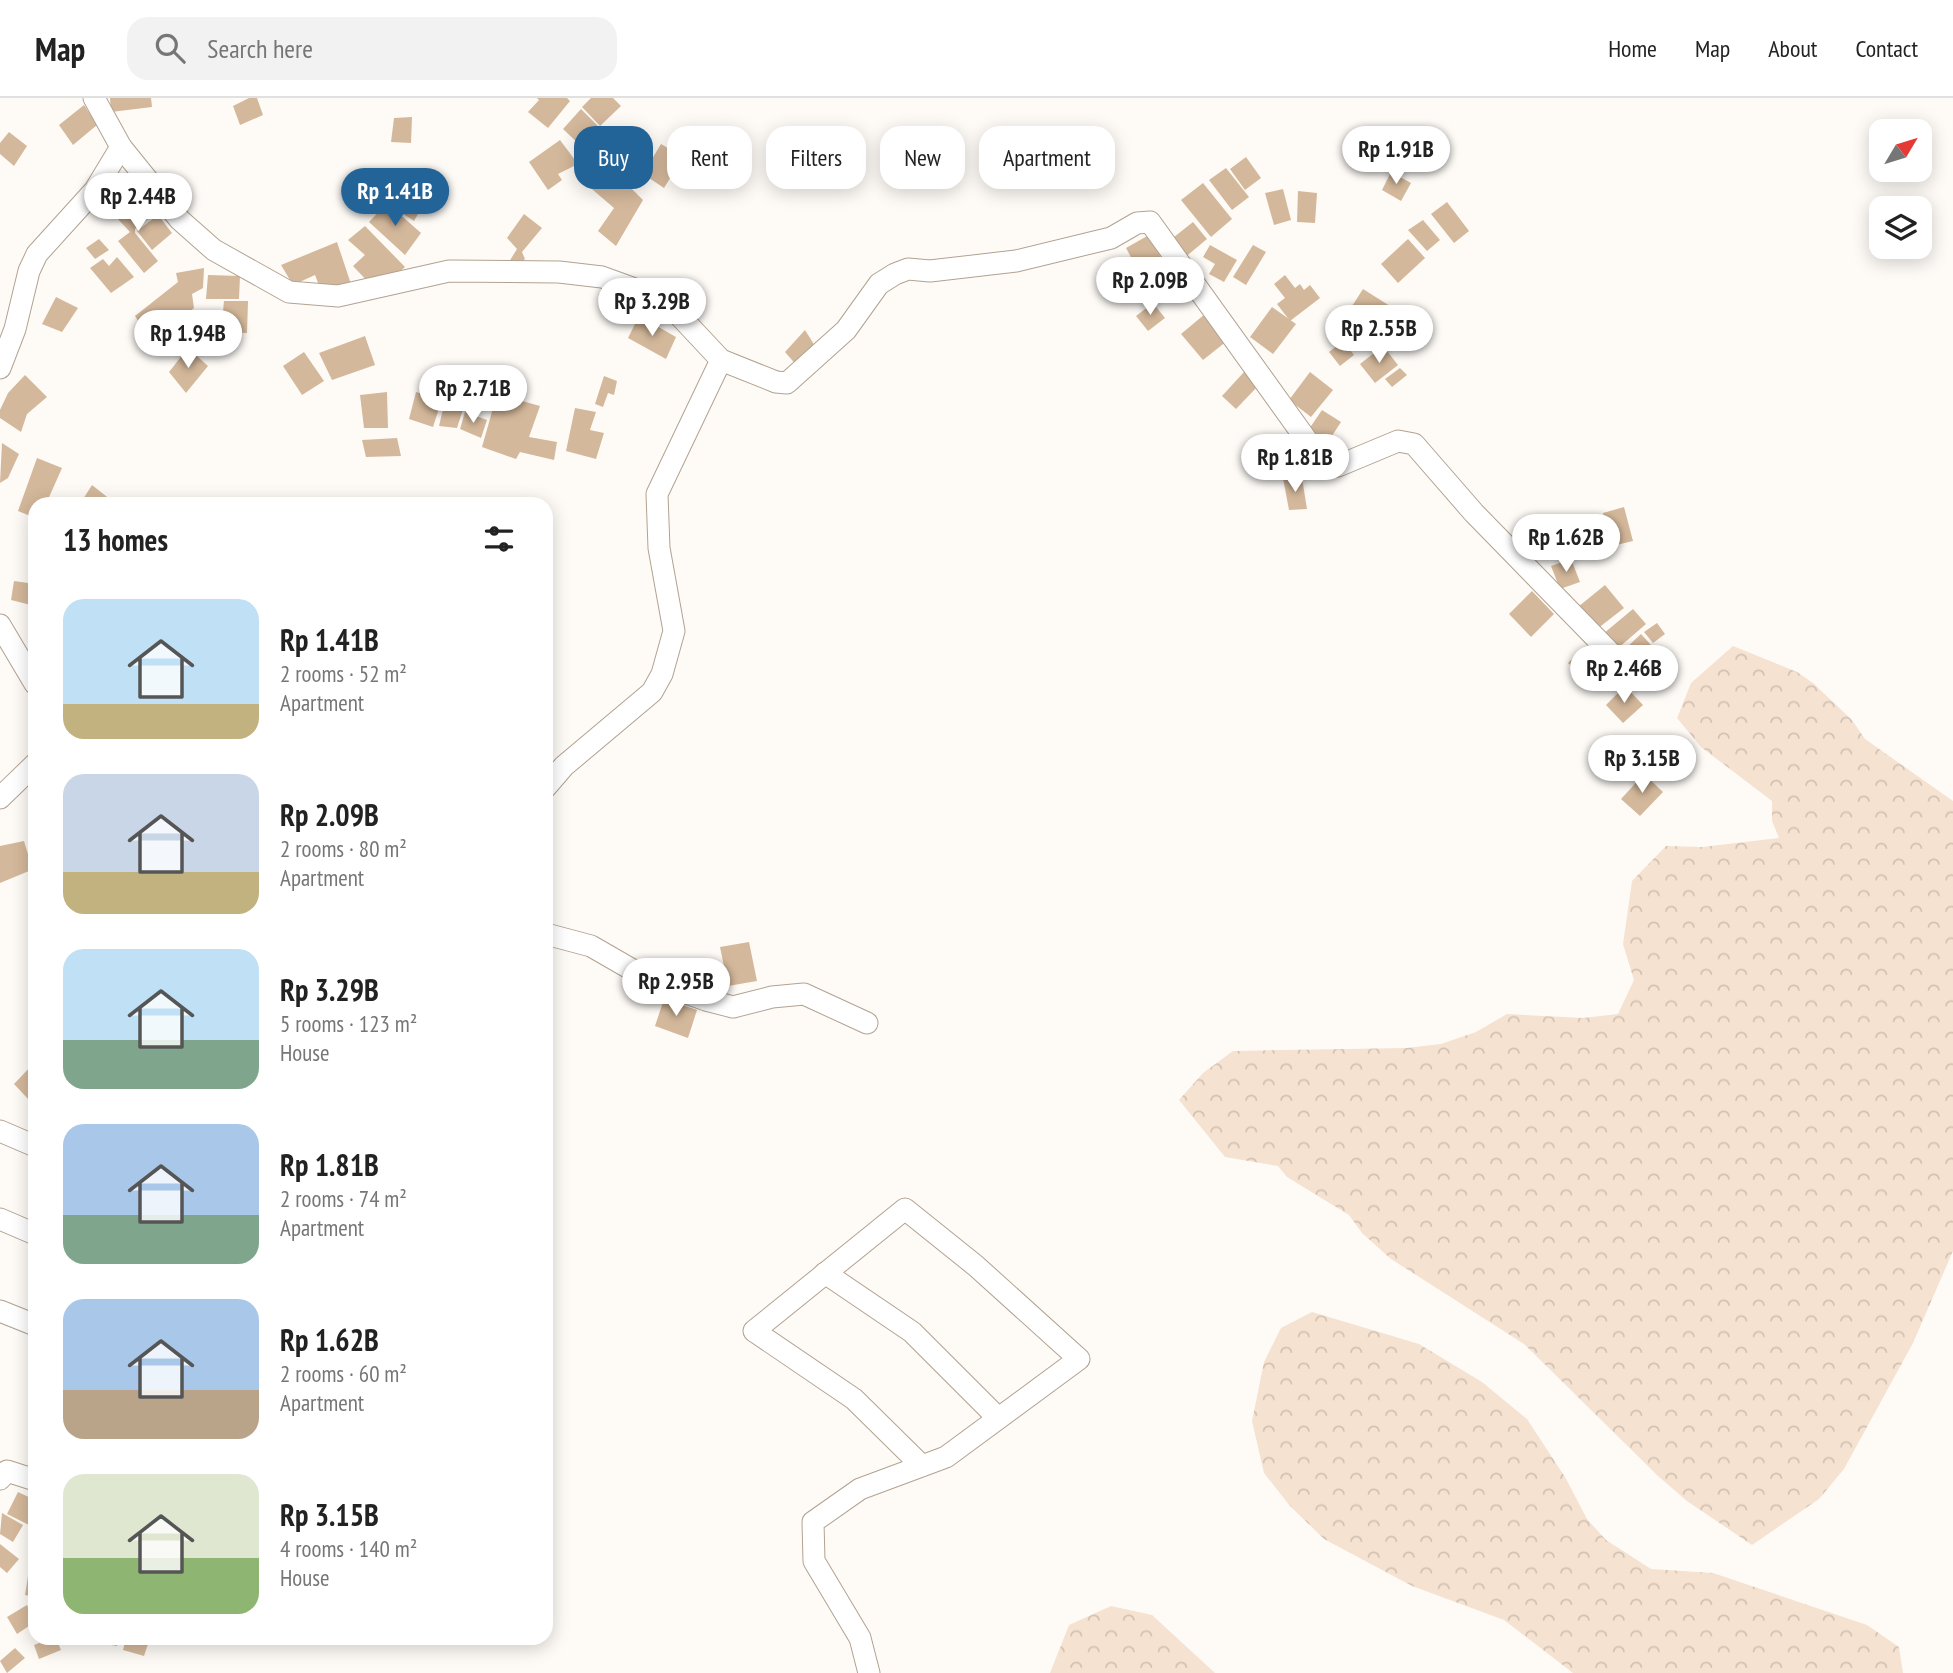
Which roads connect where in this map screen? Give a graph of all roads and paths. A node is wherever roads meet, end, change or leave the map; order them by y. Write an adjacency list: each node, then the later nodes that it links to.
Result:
1 (94, 98): 2 (street)
2 (121, 147): 3 (street); 4 (street)
3 (721, 360): 7 (street); 9 (street)
4 (0, 368)
5 (0, 625): 6 (street)
6 (28, 672)
7 (1634, 677)
8 (28, 771): 10 (street)
9 (553, 779)
10 (0, 798)
11 (553, 936): 12 (street)
12 (867, 1023)
13 (0, 1131): 14 (street)
14 (28, 1143)
15 (0, 1219): 16 (street)
16 (28, 1231)
17 (825, 1273): 20 (street); 20 (street); 21 (street)
18 (0, 1311): 19 (street)
19 (28, 1322)
20 (998, 1418): 21 (street)
21 (922, 1466): 24 (street)
22 (28, 1478): 23 (street)
23 (0, 1479)
24 (869, 1673)

